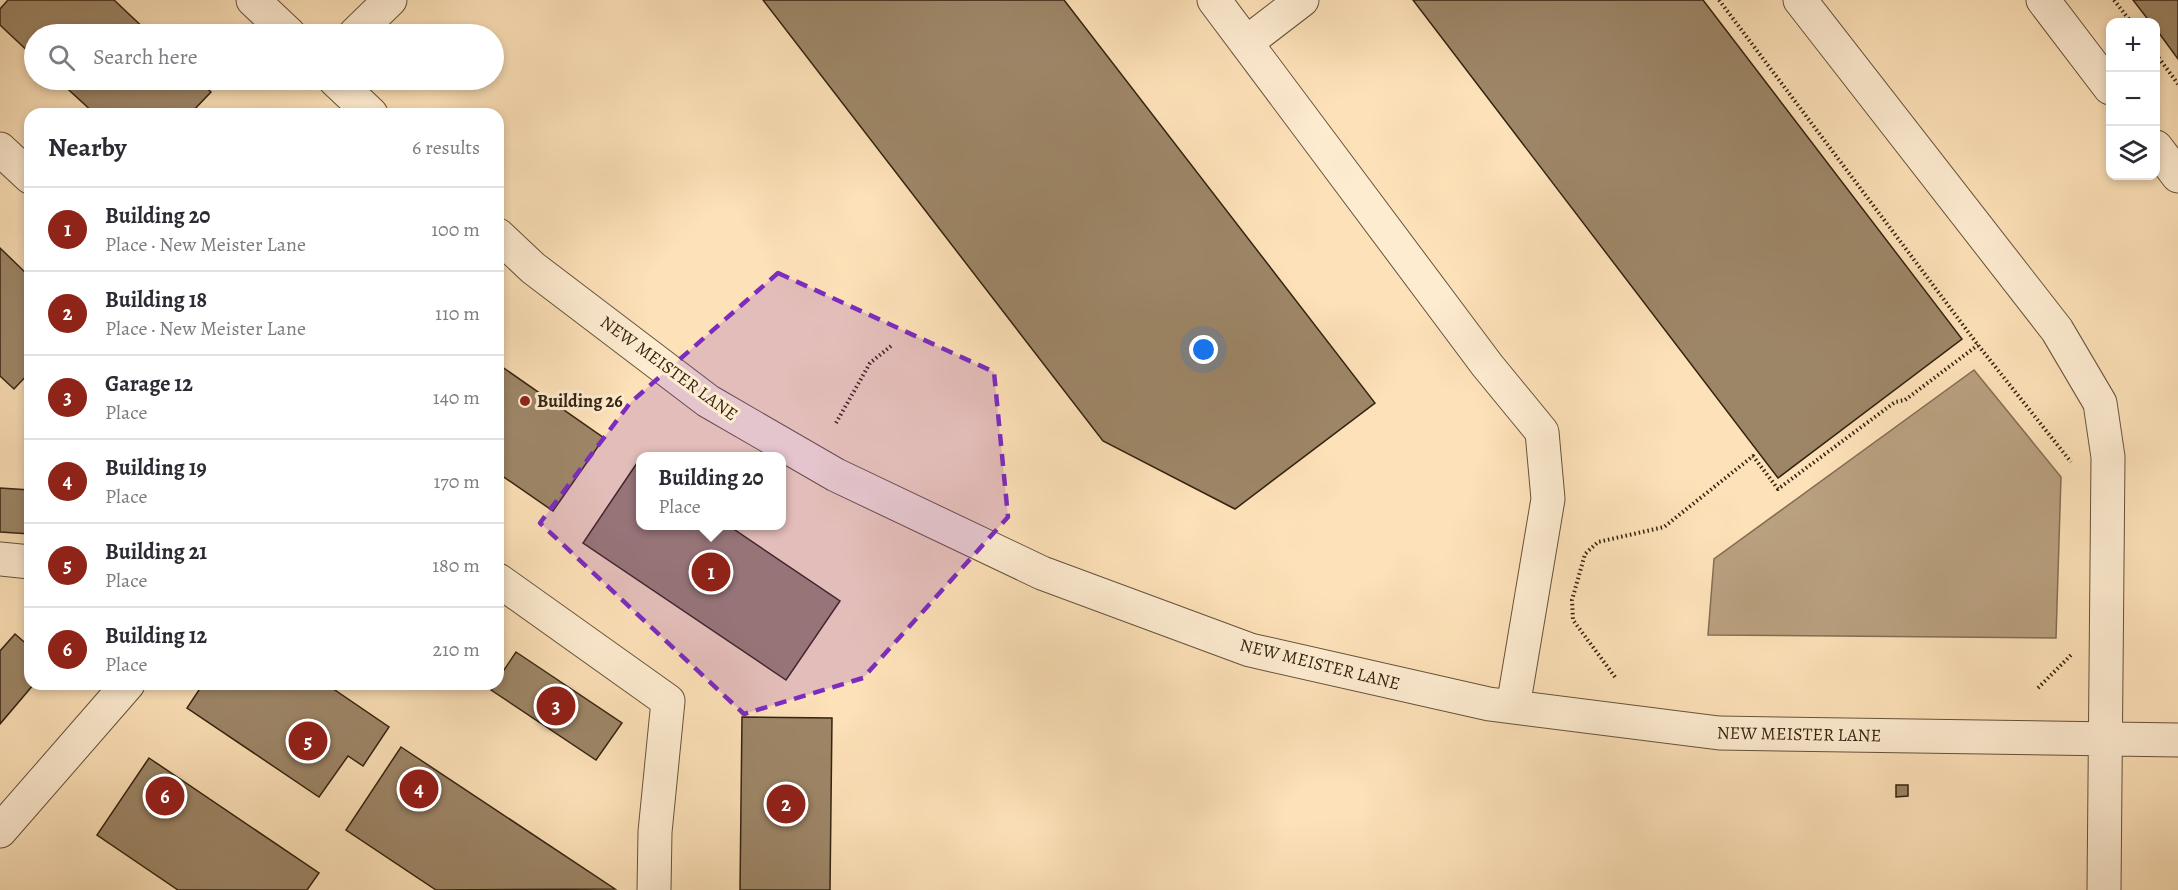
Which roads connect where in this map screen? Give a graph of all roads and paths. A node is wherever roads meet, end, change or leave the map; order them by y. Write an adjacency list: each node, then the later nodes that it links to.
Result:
1 (253, 0): 10 (street)
2 (390, 0): 11 (street)
3 (1214, 0): 12 (street)
4 (1302, 0): 12 (street)
5 (1719, 0): 23 (path)
6 (1800, 0): 35 (street)
7 (2043, 0): 14 (street)
8 (2114, 0): 9 (path)
9 (2128, 18)
10 (278, 24)
11 (365, 24)
12 (1246, 43): 34 (street)
13 (2160, 59): 15 (path)
14 (2106, 83)
15 (2178, 84)
16 (346, 90): 17 (street)
17 (365, 108)
18 (0, 149): 20 (street)
19 (2160, 152): 21 (street)
20 (24, 171)
21 (2178, 176)
22 (504, 241): 34 (street, NEW MEISTER LANE)
23 (1978, 345): 26 (path); 31 (path)
24 (891, 346): 25 (path)
25 (836, 423)
26 (2074, 465)
27 (0, 559): 28 (street)
28 (24, 561)
29 (504, 584): 38 (street)
30 (2077, 648): 32 (path)
31 (1615, 677)
32 (2038, 688)
33 (123, 690): 37 (street)
34 (1513, 707): 35 (street, NEW MEISTER LANE)
35 (2107, 740): 36 (street, NEW MEISTER LANE); 39 (street)
36 (2178, 740)
37 (0, 831)
38 (654, 890)
39 (2104, 890)

